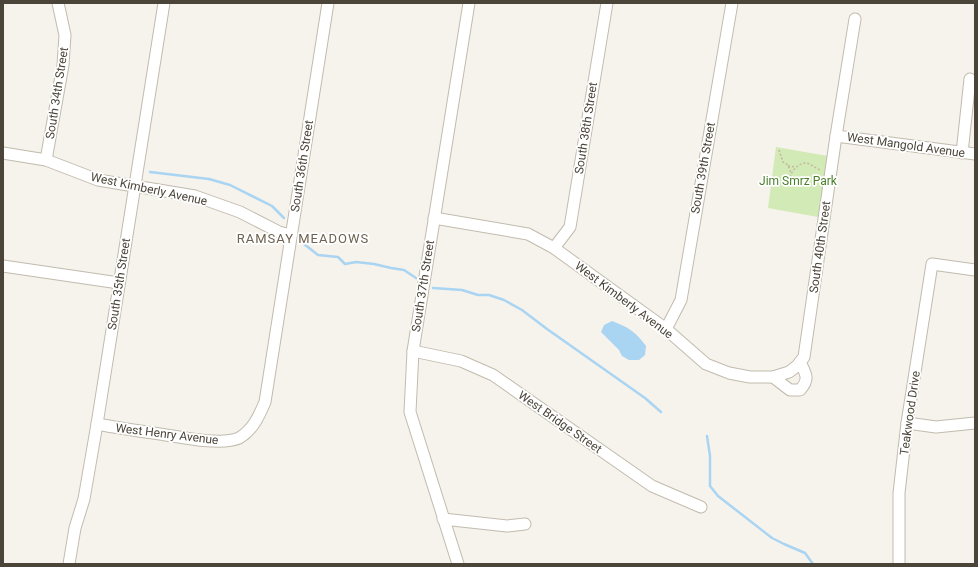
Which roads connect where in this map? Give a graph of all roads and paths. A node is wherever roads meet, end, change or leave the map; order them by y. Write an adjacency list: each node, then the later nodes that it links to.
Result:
1 (58, 3): 14 (street, South 34th Street)
2 (164, 3): 20 (street, South 35th Street)
3 (328, 3): 22 (street, South 36th Street)
4 (469, 3): 21 (street, South 37th Street)
5 (607, 3): 23 (street, South 38th Street)
6 (732, 3): 27 (street, South 39th Street)
7 (855, 19): 9 (street, South 40th Street)
8 (970, 79): 12 (street)
9 (836, 136): 12 (street, West Mangold Avenue); 29 (street, South 40th Street)
10 (779, 150): 15 (path)
11 (3, 153): 14 (street, West Kimberly Avenue)
12 (962, 153): 13 (street, West Mangold Avenue)
13 (975, 154)
14 (46, 160): 20 (street, West Kimberly Avenue)
15 (788, 166): 16 (path); 18 (path)
16 (797, 167): 17 (path); 18 (path)
17 (825, 170)
18 (791, 173): 19 (path)
19 (790, 181)
20 (135, 187): 22 (street, West Kimberly Avenue); 26 (street, South 35th Street)
21 (434, 218): 23 (street, West Kimberly Avenue); 28 (street, South 37th Street)
22 (291, 235): 34 (street, South 36th Street)
23 (554, 248): 27 (street, West Kimberly Avenue)
24 (3, 266): 26 (street)
25 (975, 270): 31 (street, Teakwood Drive)
26 (119, 283): 33 (street, South 35th Street)
27 (666, 329): 30 (street, West Kimberly Avenue)
28 (413, 351): 35 (street, West Bridge Street); 36 (street, South 37th Street)
29 (802, 359): 30 (street, West Kimberly Avenue); 30 (street)
30 (773, 377)
31 (908, 423): 32 (street); 40 (street, Teakwood Drive)
32 (975, 423)
33 (97, 424): 34 (street, West Henry Avenue); 38 (street, South 35th Street)
34 (238, 438)
35 (702, 507)
36 (443, 519): 37 (street); 39 (street, South 37th Street)
37 (525, 524)
38 (70, 564)
39 (458, 564)
40 (899, 564)

